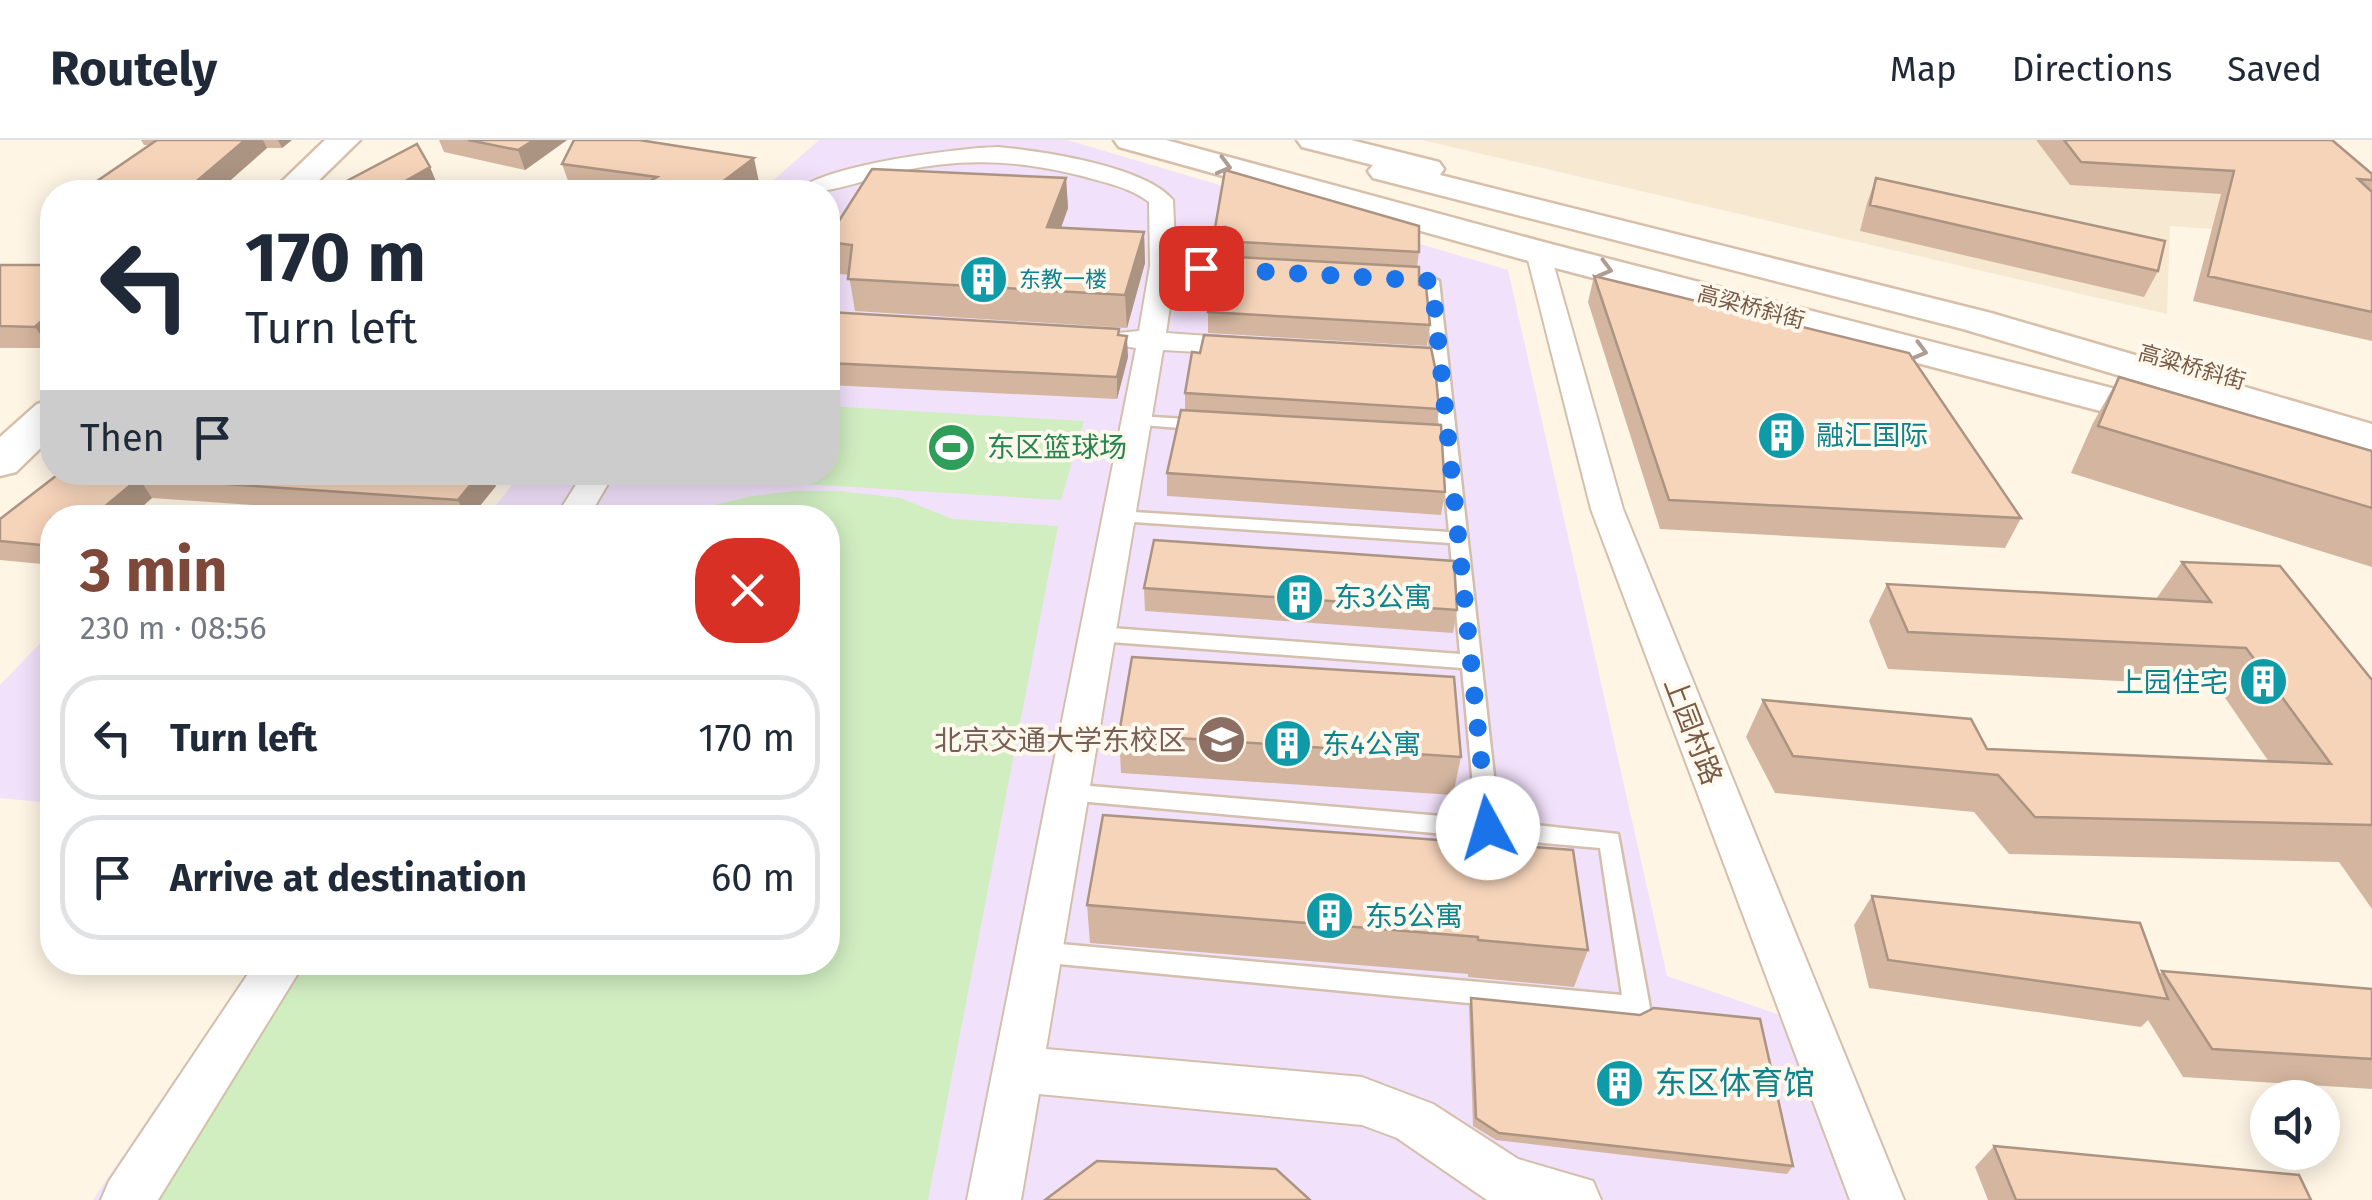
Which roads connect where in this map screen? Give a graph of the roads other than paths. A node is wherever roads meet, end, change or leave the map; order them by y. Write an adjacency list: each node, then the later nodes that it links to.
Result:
1 (344, 140): 7 (street)
2 (1130, 140): 9 (street, 高梁桥斜街, one-way to 9)
3 (1262, 140): 23 (street, 高梁桥斜街)
4 (1312, 140): 14 (street, 高梁桥斜街)
5 (1372, 140): 13 (street)
6 (1005, 147): 8 (street); 10 (street)
7 (301, 180)
8 (840, 183)
9 (1538, 252): 27 (street, 高梁桥斜街, one-way to 27); 40 (street, 上园村路)
10 (1163, 266): 11 (lane); 16 (street)
11 (1259, 272)
12 (1374, 278): 25 (lane)
13 (1945, 280): 14 (street); 18 (street)
14 (2011, 315): 19 (street, 高粱桥斜街)
15 (1094, 338): 16 (street)
16 (1151, 341): 17 (street); 20 (street)
17 (1286, 349)
18 (2372, 408)
19 (2372, 419)
20 (1136, 421): 22 (lane); 28 (street)
21 (40, 424): 26 (street)
22 (1214, 426)
23 (2372, 438)
24 (1428, 439): 25 (lane)
25 (1448, 440): 29 (lane)
26 (0, 462)
27 (2372, 474)
28 (1118, 516): 29 (lane); 30 (street)
29 (1458, 538): 31 (lane)
30 (1096, 634): 31 (lane); 32 (street)
31 (1471, 662): 33 (lane)
32 (1067, 792): 33 (lane); 34 (street)
33 (1488, 828): 34 (lane)
34 (1038, 952): 36 (street)
35 (274, 975): 37 (street)
36 (1017, 1070): 38 (street); 39 (street)
37 (128, 1200)
38 (994, 1200)
39 (1574, 1200)
40 (1877, 1200)

